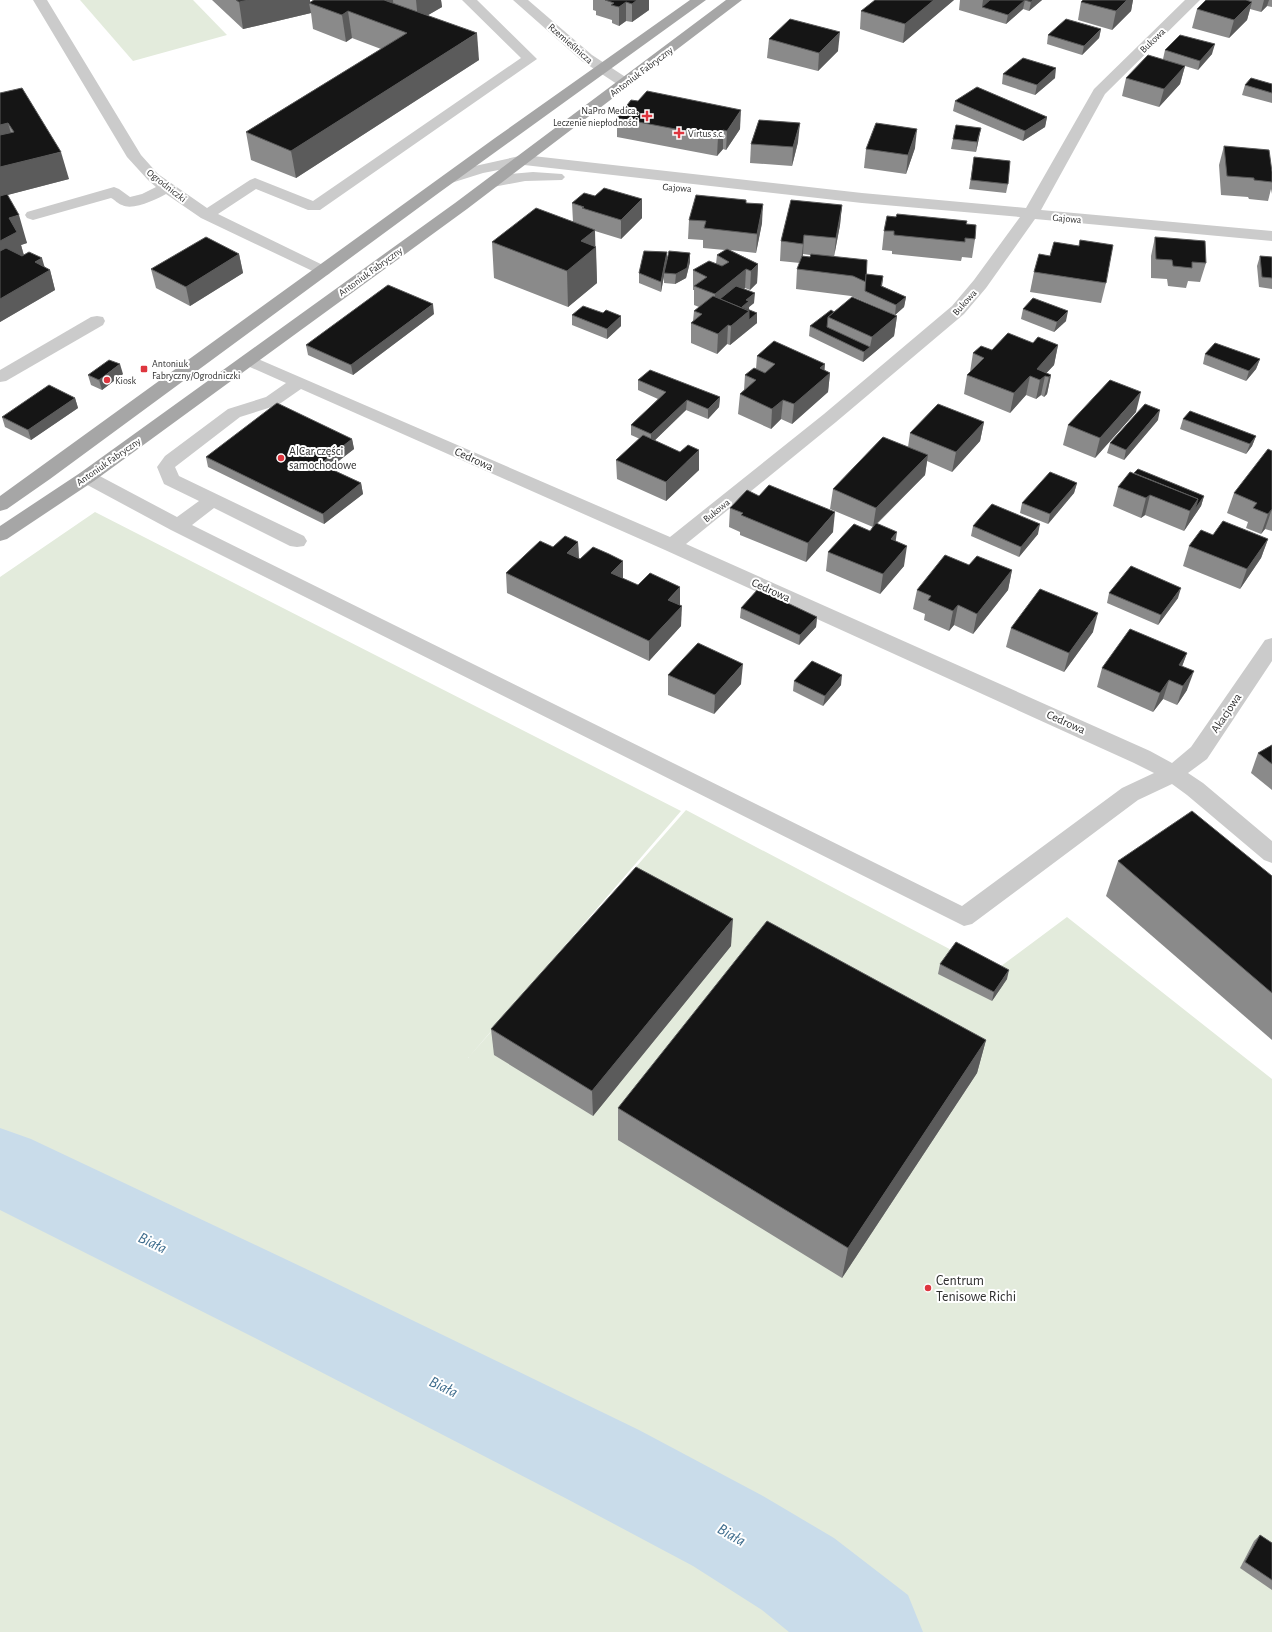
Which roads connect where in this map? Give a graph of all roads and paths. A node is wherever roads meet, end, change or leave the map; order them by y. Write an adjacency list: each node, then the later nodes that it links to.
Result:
1 (40, 0): 14 (street, Ogrodniczki)
2 (469, 0): 17 (street)
3 (520, 0): 9 (street, Rzemieślnicza)
4 (699, 0): 7 (main road, Antoniuk Fabryczny)
5 (736, 0): 8 (main road, Antoniuk Fabryczny)
6 (1193, 0): 18 (street, Bukowa)
7 (674, 17): 8 (main road); 9 (main road, Antoniuk Fabryczny)
8 (702, 25): 10 (main road, Antoniuk Fabryczny)
9 (601, 69): 10 (street, Rzemieślnicza); 12 (main road, Antoniuk Fabryczny)
10 (625, 83): 11 (main road, Antoniuk Fabryczny)
11 (524, 160): 12 (street, Gajowa); 13 (main road, Antoniuk Fabryczny); 15 (street, Gajowa)
12 (448, 179): 20 (main road, Antoniuk Fabryczny)
13 (494, 182): 15 (street, Gajowa); 22 (main road, Antoniuk Fabryczny)
14 (167, 187): 16 (street); 17 (street, Ogrodniczki)
15 (862, 198): 18 (street, Gajowa)
16 (33, 215)
17 (207, 215): 20 (street, Ogrodniczki)
18 (1030, 215): 19 (street, Gajowa); 31 (street, Bukowa)
19 (1272, 236)
20 (323, 271): 27 (main road, Antoniuk Fabryczny)
21 (97, 321): 23 (street)
22 (249, 360): 24 (street, Cedrowa); 25 (main road, Antoniuk Fabryczny)
23 (0, 377)
24 (299, 382): 26 (street); 31 (street, Cedrowa)
25 (87, 476): 28 (street); 29 (main road, Antoniuk Fabryczny)
26 (213, 500): 28 (street); 30 (street)
27 (0, 505)
28 (178, 526): 33 (street, Akacjowa)
29 (0, 535)
30 (297, 541)
31 (672, 545): 33 (street, Cedrowa)
32 (1272, 645): 33 (street, Akacjowa)
33 (1174, 774): 34 (street, Cedrowa)
34 (1272, 854)

